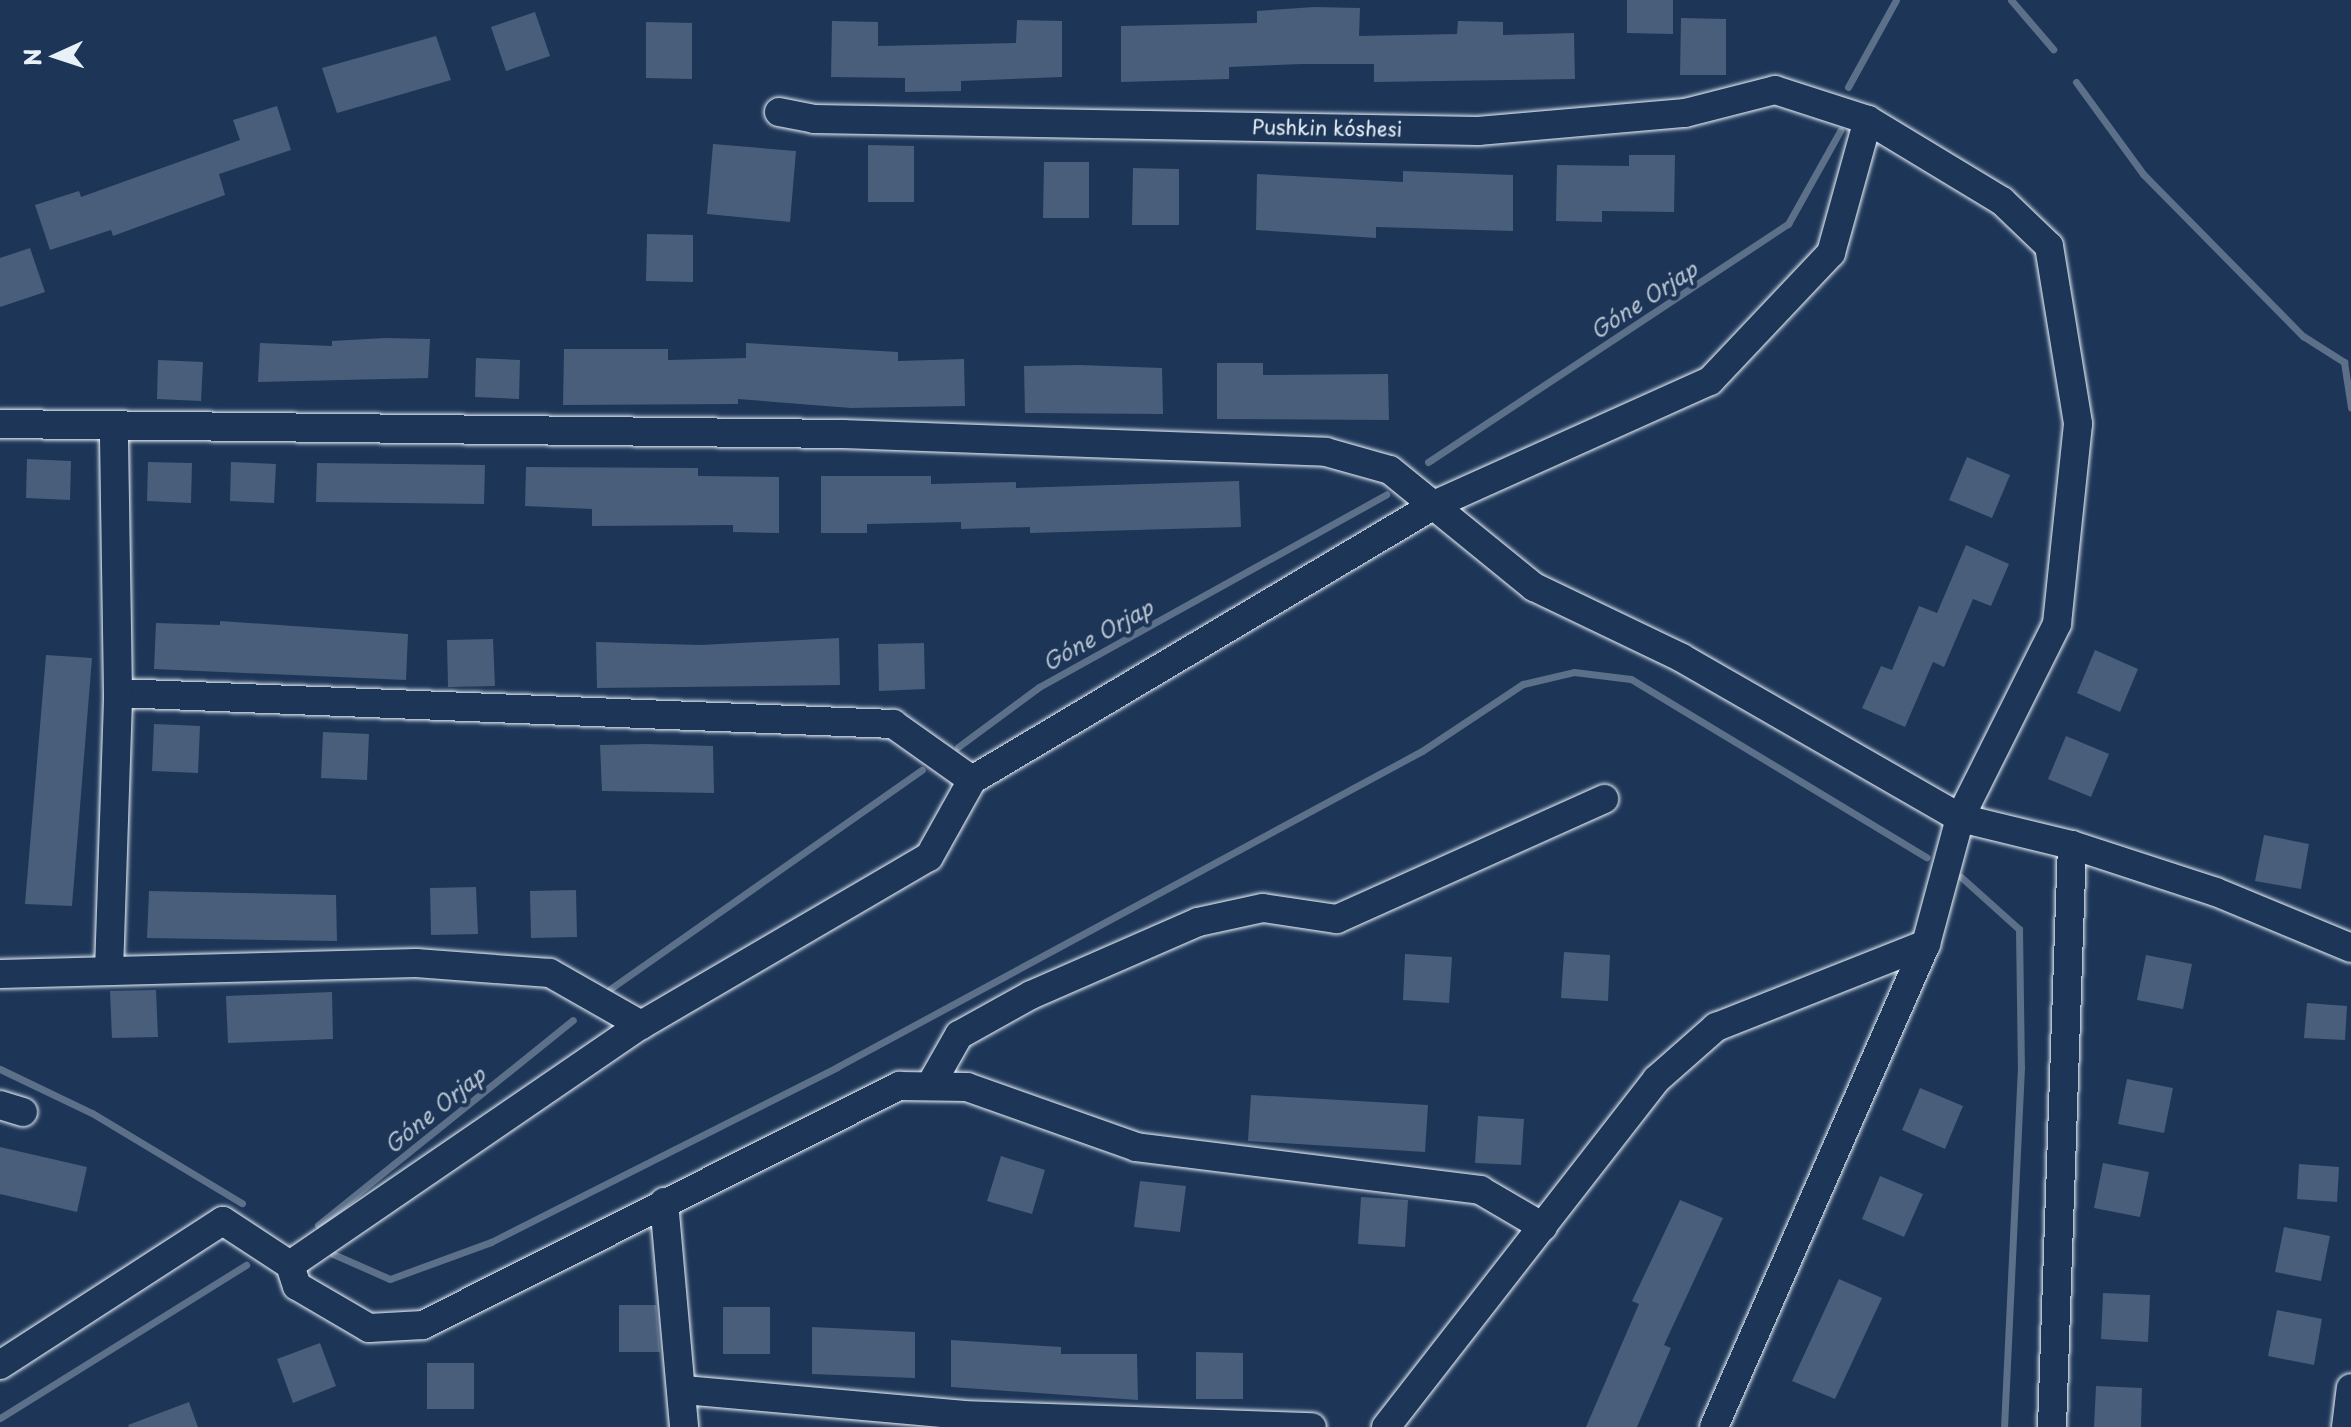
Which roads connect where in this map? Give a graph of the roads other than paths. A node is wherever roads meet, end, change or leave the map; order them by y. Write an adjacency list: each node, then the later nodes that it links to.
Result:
1 (779, 112): 2 (street, Pushkin kóshesi)
2 (1868, 120): 5 (street); 9 (street, Pushkin kóshesi)
3 (0, 424): 4 (street)
4 (114, 427): 5 (street); 6 (street)
5 (1436, 504): 7 (street); 9 (street)
6 (118, 693): 7 (street); 13 (street)
7 (972, 780): 15 (street)
8 (1604, 799): 16 (street)
9 (1960, 818): 10 (street); 11 (street, Pushkin kóshesi)
10 (2072, 845): 12 (street); 27 (street)
11 (1926, 944): 18 (street); 26 (street, Pushkin kóshesi)
12 (2351, 948)
13 (109, 971): 14 (street); 15 (street)
14 (0, 974)
15 (641, 1025): 19 (street)
16 (930, 1086): 17 (street); 18 (street)
17 (664, 1202): 19 (street); 22 (street)
18 (1543, 1227): 25 (street)
19 (290, 1265): 20 (street)
20 (0, 1365)
21 (2351, 1388): 28 (street)
22 (684, 1390): 23 (street); 24 (street)
23 (684, 1427)
24 (1312, 1427)
25 (1386, 1427)
26 (1714, 1427)
27 (2052, 1427)
28 (2346, 1427)

